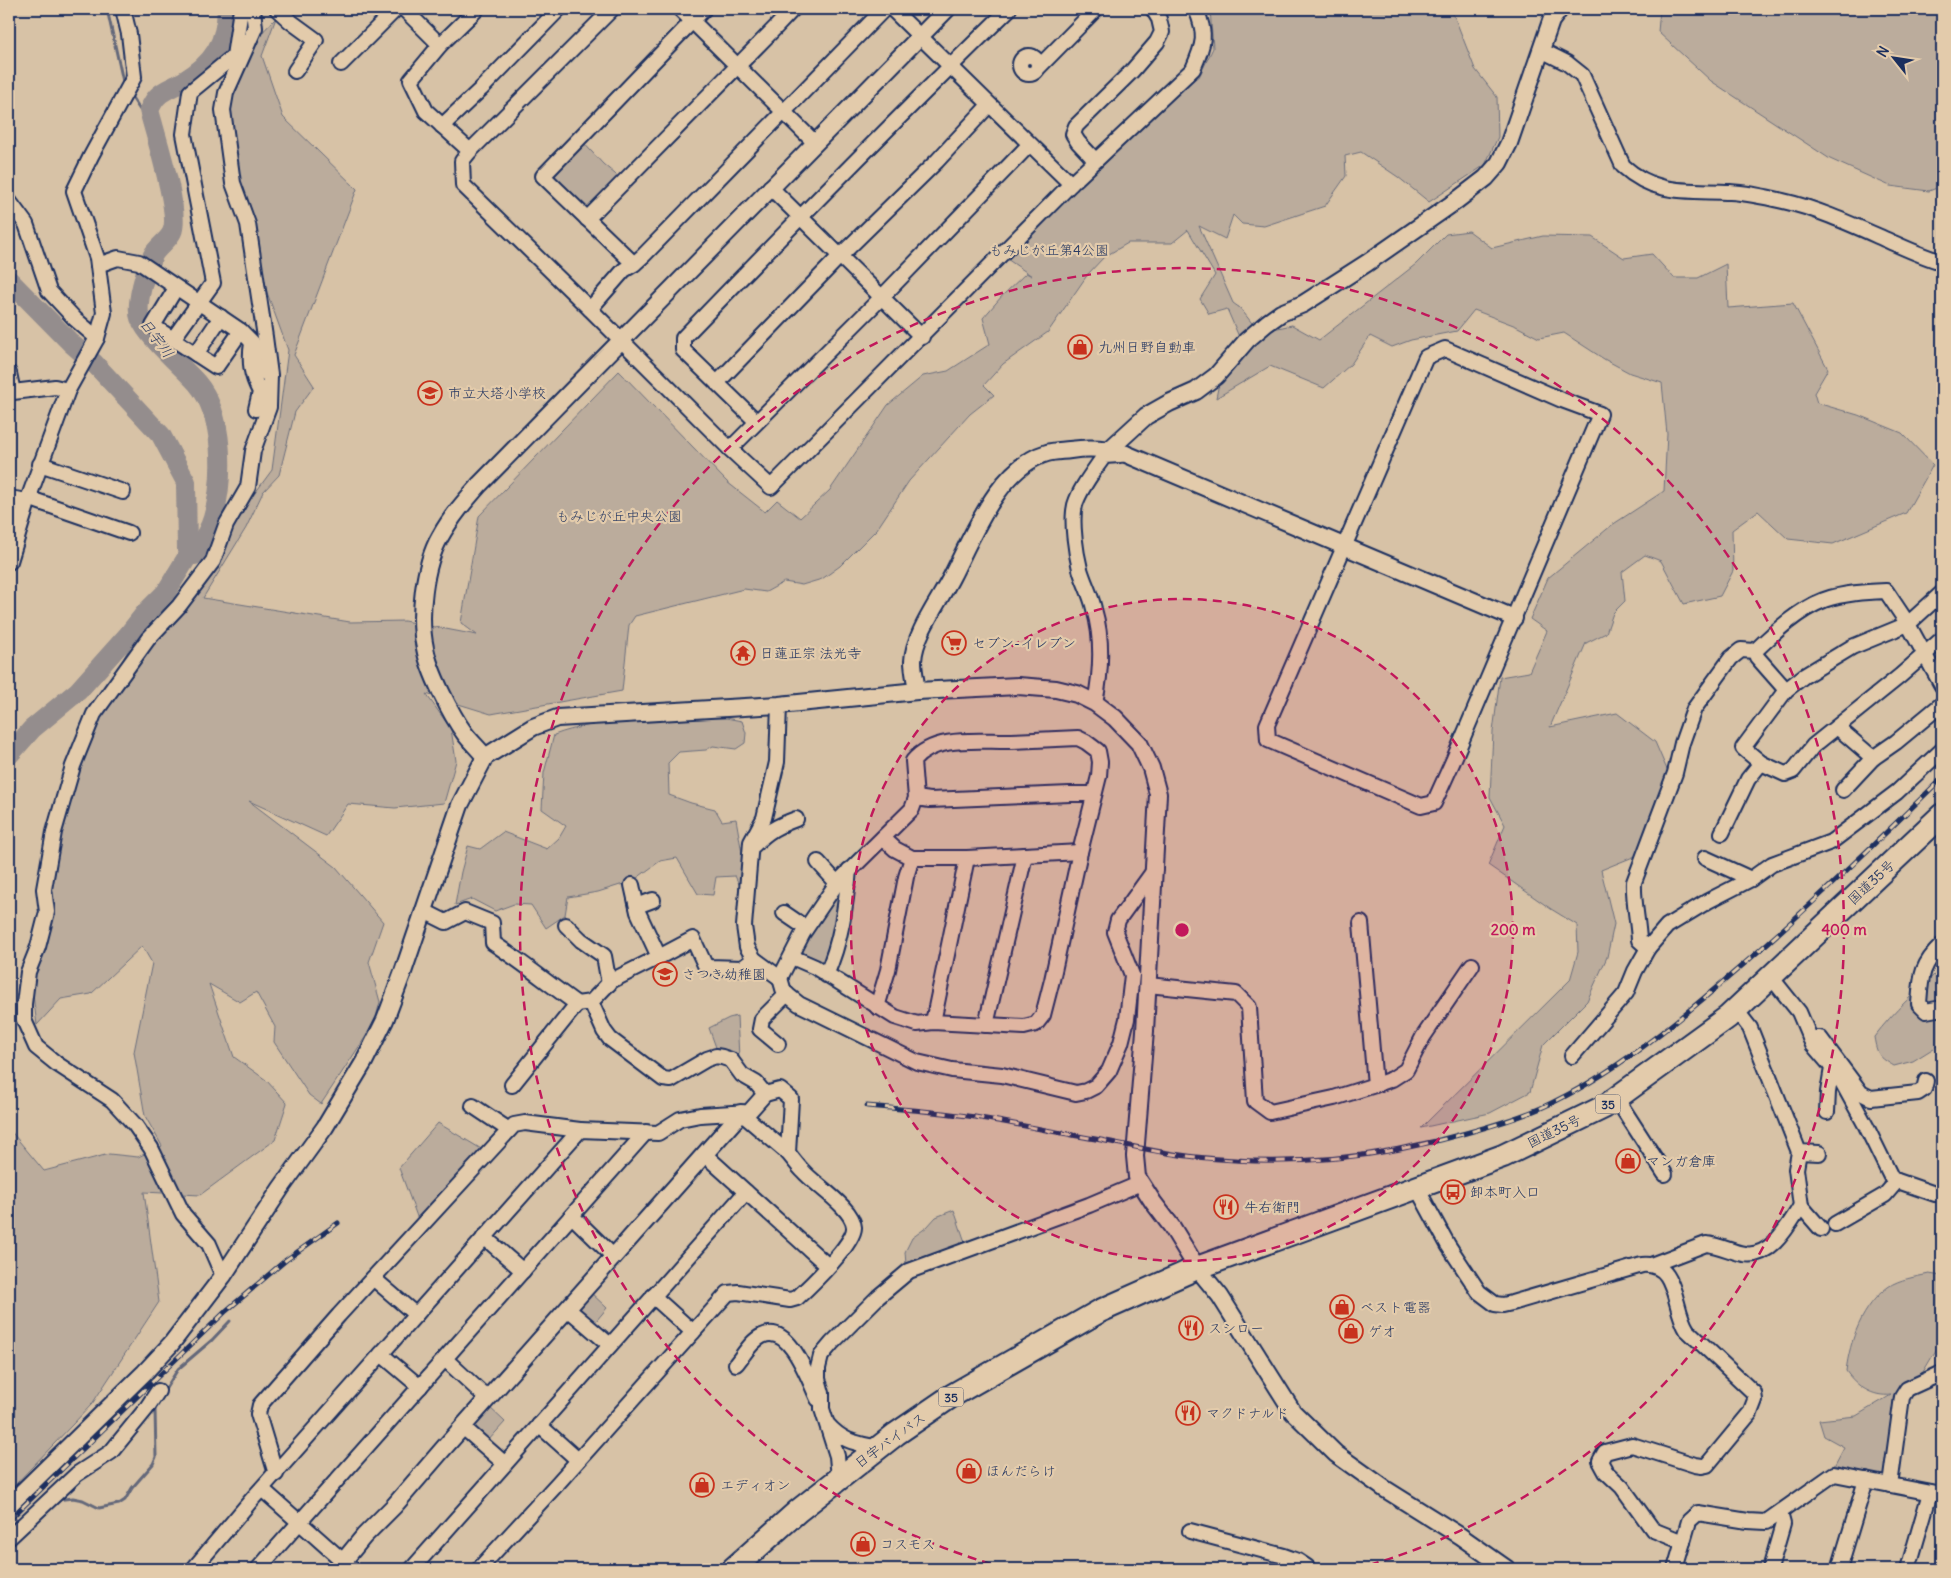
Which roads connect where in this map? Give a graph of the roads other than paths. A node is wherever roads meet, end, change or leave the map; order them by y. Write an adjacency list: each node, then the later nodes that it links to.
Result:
1 (122, 9): 45 (street)
2 (241, 9): 48 (street)
3 (253, 9): 59 (street)
4 (277, 9): 29 (street)
5 (396, 9): 25 (street)
6 (404, 9): 23 (street)
7 (477, 9): 23 (street)
8 (559, 9): 32 (street)
9 (612, 9): 35 (street)
10 (680, 9): 21 (street)
11 (704, 9): 21 (street)
12 (792, 9): 26 (street)
13 (884, 9): 31 (street)
14 (892, 9): 22 (street)
15 (946, 9): 22 (street)
16 (1008, 9): 27 (street)
17 (1096, 9): 28 (street)
18 (1153, 9): 36 (street)
19 (1196, 9): 36 (street)
20 (1560, 9): 24 (street)
21 (693, 21): 26 (street); 41 (street)
22 (920, 37): 27 (street); 33 (street)
23 (440, 45): 32 (street)
24 (1541, 50): 43 (street); 65 (street)
25 (341, 64)
26 (737, 66): 31 (street); 41 (street)
27 (949, 66): 30 (street); 40 (street)
28 (1038, 68)
29 (295, 71)
30 (989, 105): 34 (street); 42 (street)
31 (783, 112): 33 (street); 44 (street)
32 (442, 126): 35 (street)
33 (814, 144): 38 (street)
34 (1029, 144): 37 (street); 47 (street)
35 (470, 151): 49 (street)
36 (1095, 160): 37 (street)
37 (1070, 184): 52 (street)
38 (770, 187): 40 (street); 54 (street)
39 (9, 201): 55 (street)
40 (800, 217): 42 (street); 60 (street)
41 (587, 219): 44 (street)
42 (840, 256): 47 (street); 60 (street)
43 (1942, 262)
44 (634, 264): 49 (street)
45 (98, 265): 46 (street); 55 (street)
46 (176, 288): 48 (street); 53 (street)
47 (882, 296): 52 (street); 63 (street)
48 (199, 304): 50 (street); 53 (street)
49 (590, 309): 54 (street)
50 (221, 318): 51 (street); 57 (street)
51 (241, 331): 56 (street); 57 (street)
52 (922, 337): 64 (street)
53 (173, 339): 57 (street)
54 (620, 340): 64 (street); 88 (street)
55 (95, 342): 61 (street)
56 (252, 342): 59 (street); 62 (street)
57 (196, 354)
58 (9, 372): 61 (street)
59 (270, 383): 171 (street)
60 (717, 383): 63 (street)
61 (68, 390): 67 (street)
62 (256, 409)
63 (756, 422): 64 (street)
64 (730, 449)
65 (1110, 449): 66 (street); 82 (street)
66 (1126, 454): 72 (street); 83 (street)
67 (40, 464): 68 (street); 70 (street)
68 (123, 492)
69 (9, 499): 70 (street)
70 (28, 500): 71 (street); 73 (street)
71 (129, 533)
72 (1345, 546): 75 (street); 75 (street); 75 (street)
73 (9, 561)
74 (1942, 592): 76 (street)
75 (1514, 618)
76 (1908, 624): 78 (street); 79 (street); 81 (street)
77 (1942, 639): 79 (street)
78 (1755, 651): 81 (street); 118 (street)
79 (1925, 654): 80 (street); 86 (street)
80 (1942, 686)
81 (1786, 690): 90 (street)
82 (917, 691): 83 (street); 85 (street)
83 (1095, 703): 105 (street)
84 (1942, 704): 89 (street)
85 (779, 705): 88 (street); 98 (street)
86 (1837, 727): 89 (street); 90 (street)
87 (1942, 750): 107 (street)
88 (485, 757): 112 (street)
89 (1873, 758): 91 (street)
90 (1761, 762): 96 (street)
91 (1843, 790)
92 (1094, 794): 93 (street); 93 (street); 99 (street)
93 (916, 798): 97 (street)
94 (1942, 815): 124 (highway, 国道35号 / 35)
95 (796, 819): 98 (street)
96 (1722, 833)
97 (883, 838): 101 (street); 106 (street)
98 (750, 850): 121 (street)
99 (1080, 852): 100 (street); 135 (street)
100 (1025, 855): 102 (street); 135 (street)
101 (912, 858): 102 (street); 131 (street)
102 (967, 858): 134 (street)
103 (1705, 858): 107 (street)
104 (818, 862): 108 (street)
105 (1155, 869): 127 (street); 128 (street)
106 (849, 870): 108 (street); 123 (street)
107 (1751, 879): 118 (street)
108 (837, 883): 116 (street)
109 (632, 886): 111 (street)
110 (653, 900): 111 (street)
111 (637, 906): 119 (street)
112 (424, 911): 130 (street); 171 (street)
113 (784, 913): 116 (street)
114 (1361, 923): 142 (street)
115 (566, 925): 126 (street)
116 (806, 928): 120 (street)
117 (1942, 945): 132 (street)
118 (1648, 948): 138 (street)
119 (659, 957): 121 (street); 126 (street)
120 (792, 957): 123 (street); 125 (street)
121 (754, 959): 125 (street)
122 (1472, 965): 142 (street)
123 (826, 975): 131 (street)
124 (1771, 977): 133 (highway, 国道35号 / 35); 136 (street)
125 (780, 978): 128 (street)
126 (609, 984): 129 (street)
127 (1148, 985): 142 (street); 157 (street)
128 (786, 994): 137 (street)
129 (591, 1002): 130 (street); 143 (street)
130 (577, 1004): 141 (street)
131 (877, 1007): 134 (street)
132 (1942, 1008)
133 (1736, 1010): 144 (highway, 国道35号 / 35); 151 (street)
134 (933, 1022): 135 (street)
135 (986, 1025)
136 (1810, 1038): 139 (street); 140 (street)
137 (778, 1044)
138 (1572, 1056)
139 (1832, 1068): 146 (street); 156 (street)
140 (1926, 1081)
141 (512, 1085)
142 (1375, 1085)
143 (765, 1094): 147 (street); 152 (street)
144 (1616, 1098): 155 (street); 158 (highway, 国道35号 / 35)
145 (473, 1106): 148 (street)
146 (1827, 1112)
147 (741, 1114): 150 (street); 152 (street); 154 (street)
148 (509, 1130): 149 (street); 172 (street)
149 (580, 1130): 150 (street); 165 (street)
150 (646, 1132): 162 (street)
151 (1799, 1152): 153 (street); 161 (street)
152 (788, 1153): 168 (street)
153 (1819, 1153)
154 (704, 1154): 159 (street); 166 (street)
155 (1665, 1174)
156 (1897, 1181): 160 (street); 163 (street)
157 (1141, 1183): 169 (street); 185 (street)
158 (1417, 1188): 167 (street); 169 (highway, 国道35号 / 35)
159 (746, 1192): 168 (street); 173 (street)
160 (1942, 1193)
161 (1801, 1206): 164 (street); 167 (street)
162 (572, 1216): 166 (street); 170 (street)
163 (1835, 1224)
164 (1821, 1229)
165 (484, 1237): 170 (street); 175 (street)
166 (614, 1257): 174 (street)
167 (1651, 1265): 203 (street)
168 (828, 1266): 176 (street)
169 (1197, 1268): 189 (highway, 日宇バイパス / 35); 211 (street)
170 (523, 1271): 179 (street)
171 (223, 1276): 198 (street)
172 (373, 1278): 175 (street); 192 (street)
173 (653, 1296): 176 (street); 177 (street)
174 (568, 1309): 177 (street); 184 (street)
175 (416, 1315): 178 (street)
176 (693, 1332): 190 (street)
177 (610, 1345): 186 (street)
178 (381, 1354): 182 (street); 192 (street)
179 (445, 1359): 182 (street); 184 (street)
180 (736, 1364): 185 (street)
181 (1942, 1373): 195 (street)
182 (420, 1387): 200 (street)
183 (158, 1390): 202 (street)
184 (488, 1399): 188 (street)
185 (822, 1409): 187 (street)
186 (540, 1425): 190 (street); 191 (street)
187 (828, 1425): 189 (street); 193 (street)
188 (463, 1427): 191 (street); 204 (street)
189 (878, 1448): 193 (highway, 日宇バイパス / 35)
190 (578, 1460): 209 (street)
191 (505, 1464): 208 (street)
192 (276, 1474): 196 (street)
193 (839, 1478): 205 (highway, 日宇バイパス / 35)
194 (1866, 1480): 195 (street); 199 (street); 214 (street)
195 (1890, 1485): 197 (street)
196 (262, 1489): 200 (street); 206 (street)
197 (1936, 1494): 215 (street)
198 (9, 1505)
199 (1780, 1513): 203 (street); 213 (street)
200 (300, 1522): 204 (street); 207 (street)
201 (1190, 1532): 210 (street)
202 (9, 1538)
203 (1683, 1542): 212 (street)
204 (344, 1567)
205 (741, 1567)
206 (195, 1569)
207 (258, 1569)
208 (412, 1569)
209 (479, 1569)
210 (1307, 1569)
211 (1507, 1569)
212 (1675, 1569)
213 (1770, 1569)
214 (1839, 1569)
215 (1908, 1569)

